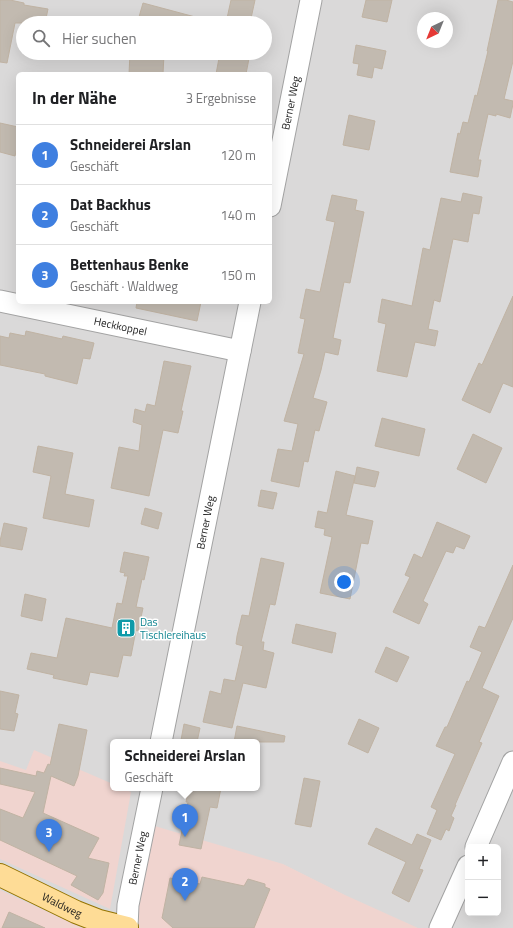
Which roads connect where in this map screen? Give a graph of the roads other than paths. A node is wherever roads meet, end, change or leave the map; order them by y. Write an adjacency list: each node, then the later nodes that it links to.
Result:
1 (312, 0): 2 (street, Berner Weg)
2 (272, 196)
3 (0, 301): 5 (street, Heckkoppel)
4 (250, 304): 5 (street, Berner Weg)
5 (240, 351): 6 (street, Berner Weg)
6 (162, 739)
7 (513, 762): 9 (street)
8 (151, 791): 12 (street, Berner Weg)
9 (477, 844)
10 (465, 873): 13 (street)
11 (0, 875): 12 (main road, Waldweg)
12 (127, 928)
13 (440, 928)

